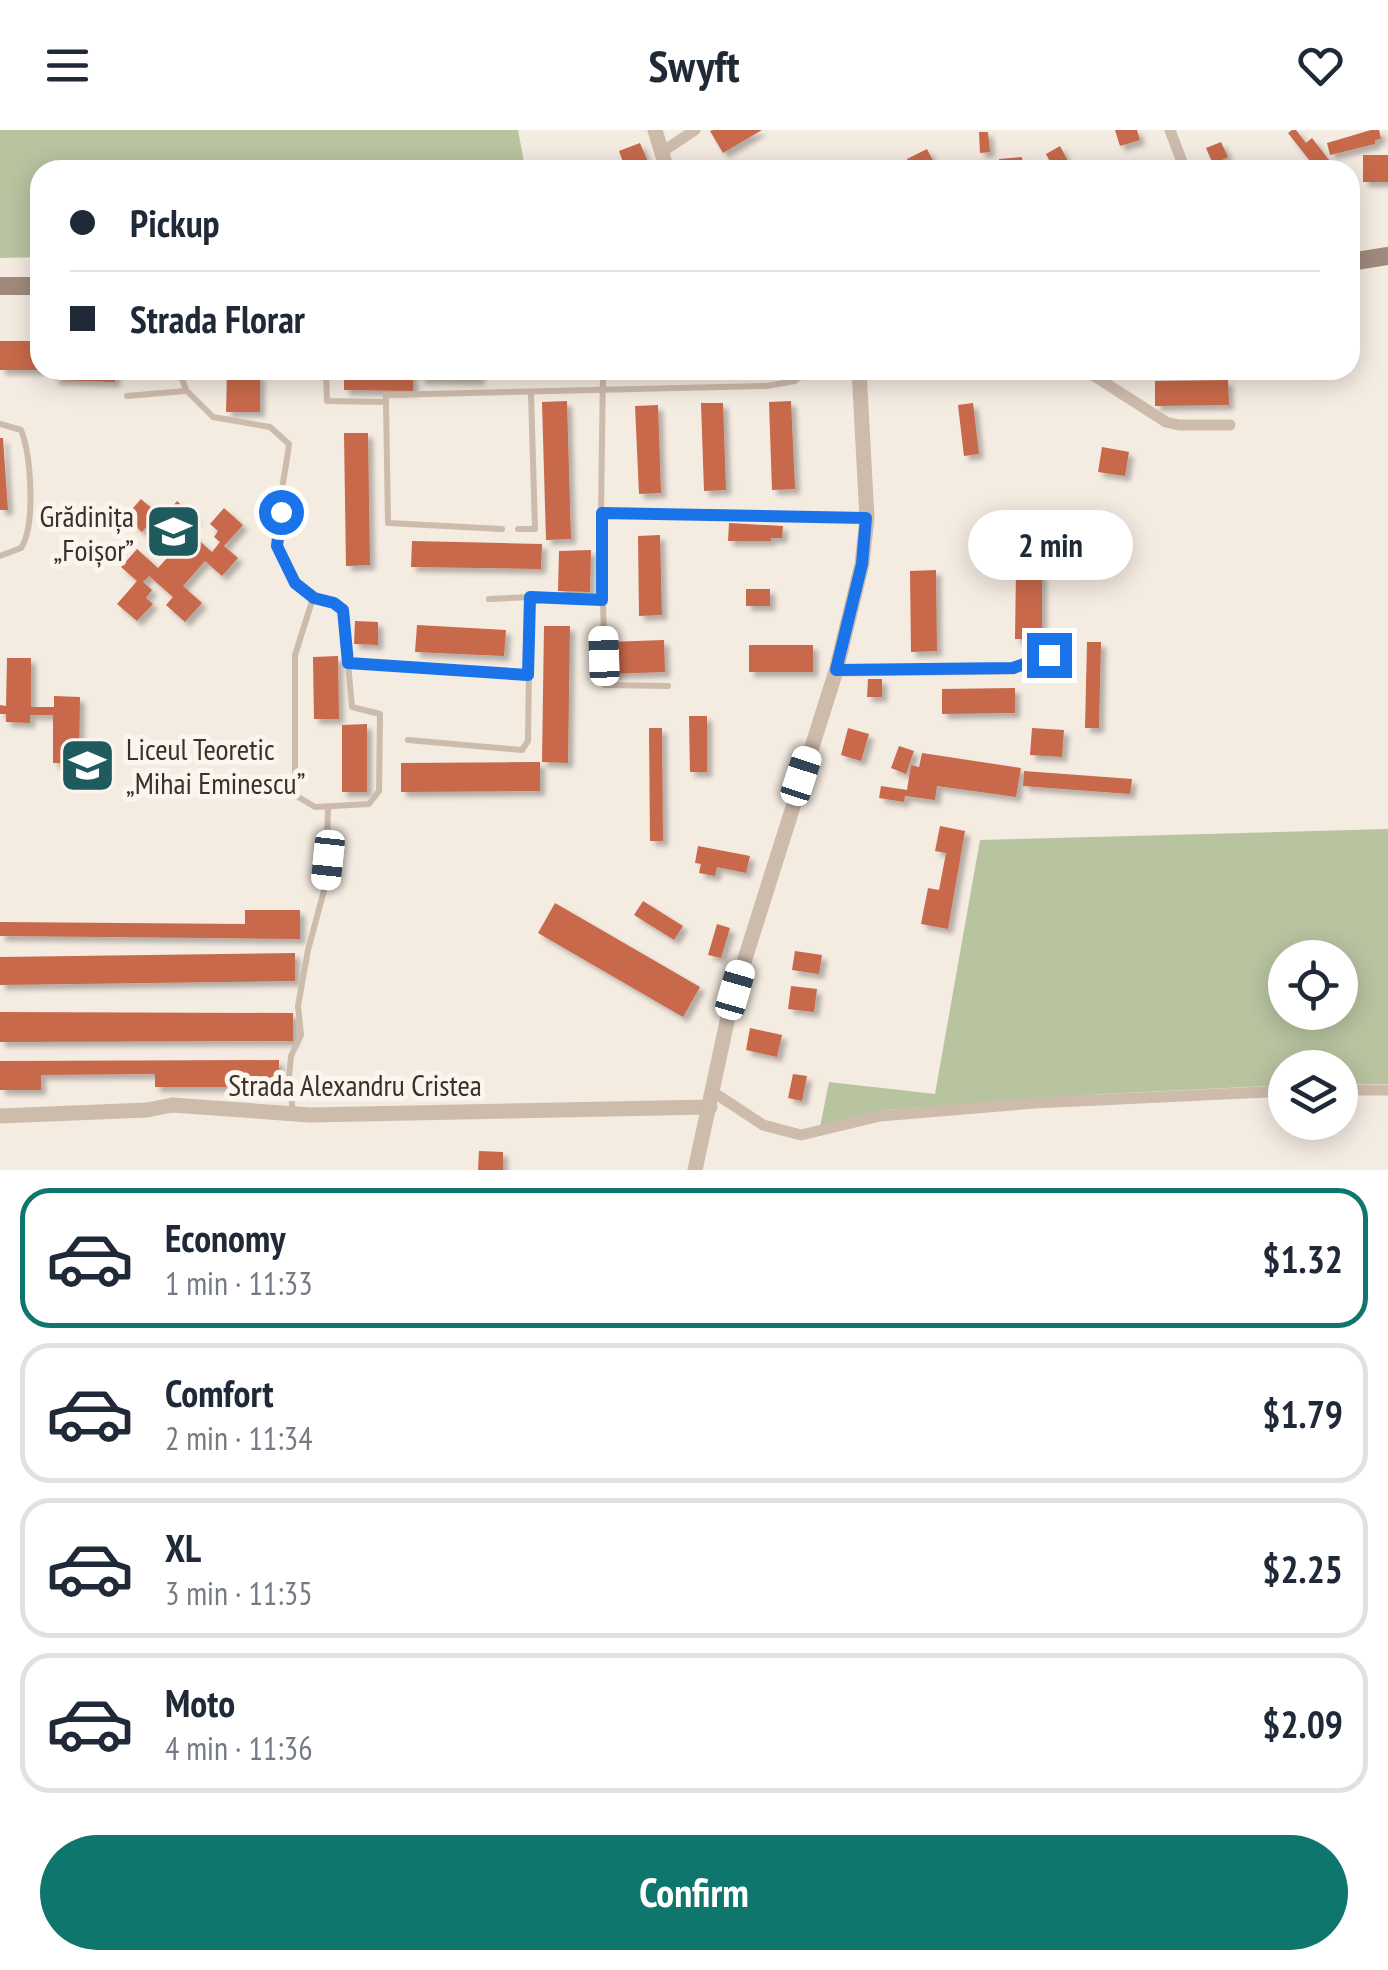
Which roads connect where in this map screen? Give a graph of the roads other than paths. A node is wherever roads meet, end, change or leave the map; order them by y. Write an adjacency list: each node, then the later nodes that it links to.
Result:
1 (655, 130): 4 (street)
2 (695, 130): 4 (street)
3 (1170, 130): 6 (street)
4 (662, 152): 5 (street)
5 (664, 160)
6 (1181, 160)
7 (1388, 256): 8 (main road)
8 (1360, 260)
9 (0, 286): 10 (main road)
10 (30, 286)
11 (182, 380): 17 (lane)
12 (326, 380): 21 (lane)
13 (603, 380): 18 (lane)
14 (795, 380): 18 (lane)
15 (860, 380): 25 (street)
16 (1101, 380): 23 (street)
17 (186, 390): 20 (lane); 30 (lane)
18 (602, 392): 19 (lane); 24 (lane)
19 (531, 393): 21 (lane); 27 (lane)
20 (127, 396)
21 (386, 402): 26 (lane)
22 (0, 424): 28 (lane)
23 (1230, 426)
24 (602, 513): 25 (lane); 32 (lane)
25 (866, 518): 35 (street)
26 (502, 529)
27 (518, 530)
28 (0, 556)
29 (530, 597): 31 (lane); 32 (lane); 36 (lane)
30 (314, 598): 34 (lane); 39 (lane)
31 (489, 599)
32 (602, 600): 37 (lane)
33 (1049, 655): 35 (street)
34 (348, 663): 36 (lane); 39 (lane)
35 (836, 670): 43 (street)
36 (528, 675): 38 (lane)
37 (668, 686)
38 (408, 740)
39 (328, 806): 44 (lane)
40 (1358, 1090): 41 (street)
41 (1388, 1090)
42 (1268, 1092): 43 (street)
43 (711, 1099): 44 (street, Strada Alexandru Cristea); 46 (street)
44 (293, 1114): 45 (street, Strada Alexandru Cristea)
45 (0, 1116)
46 (695, 1170)

